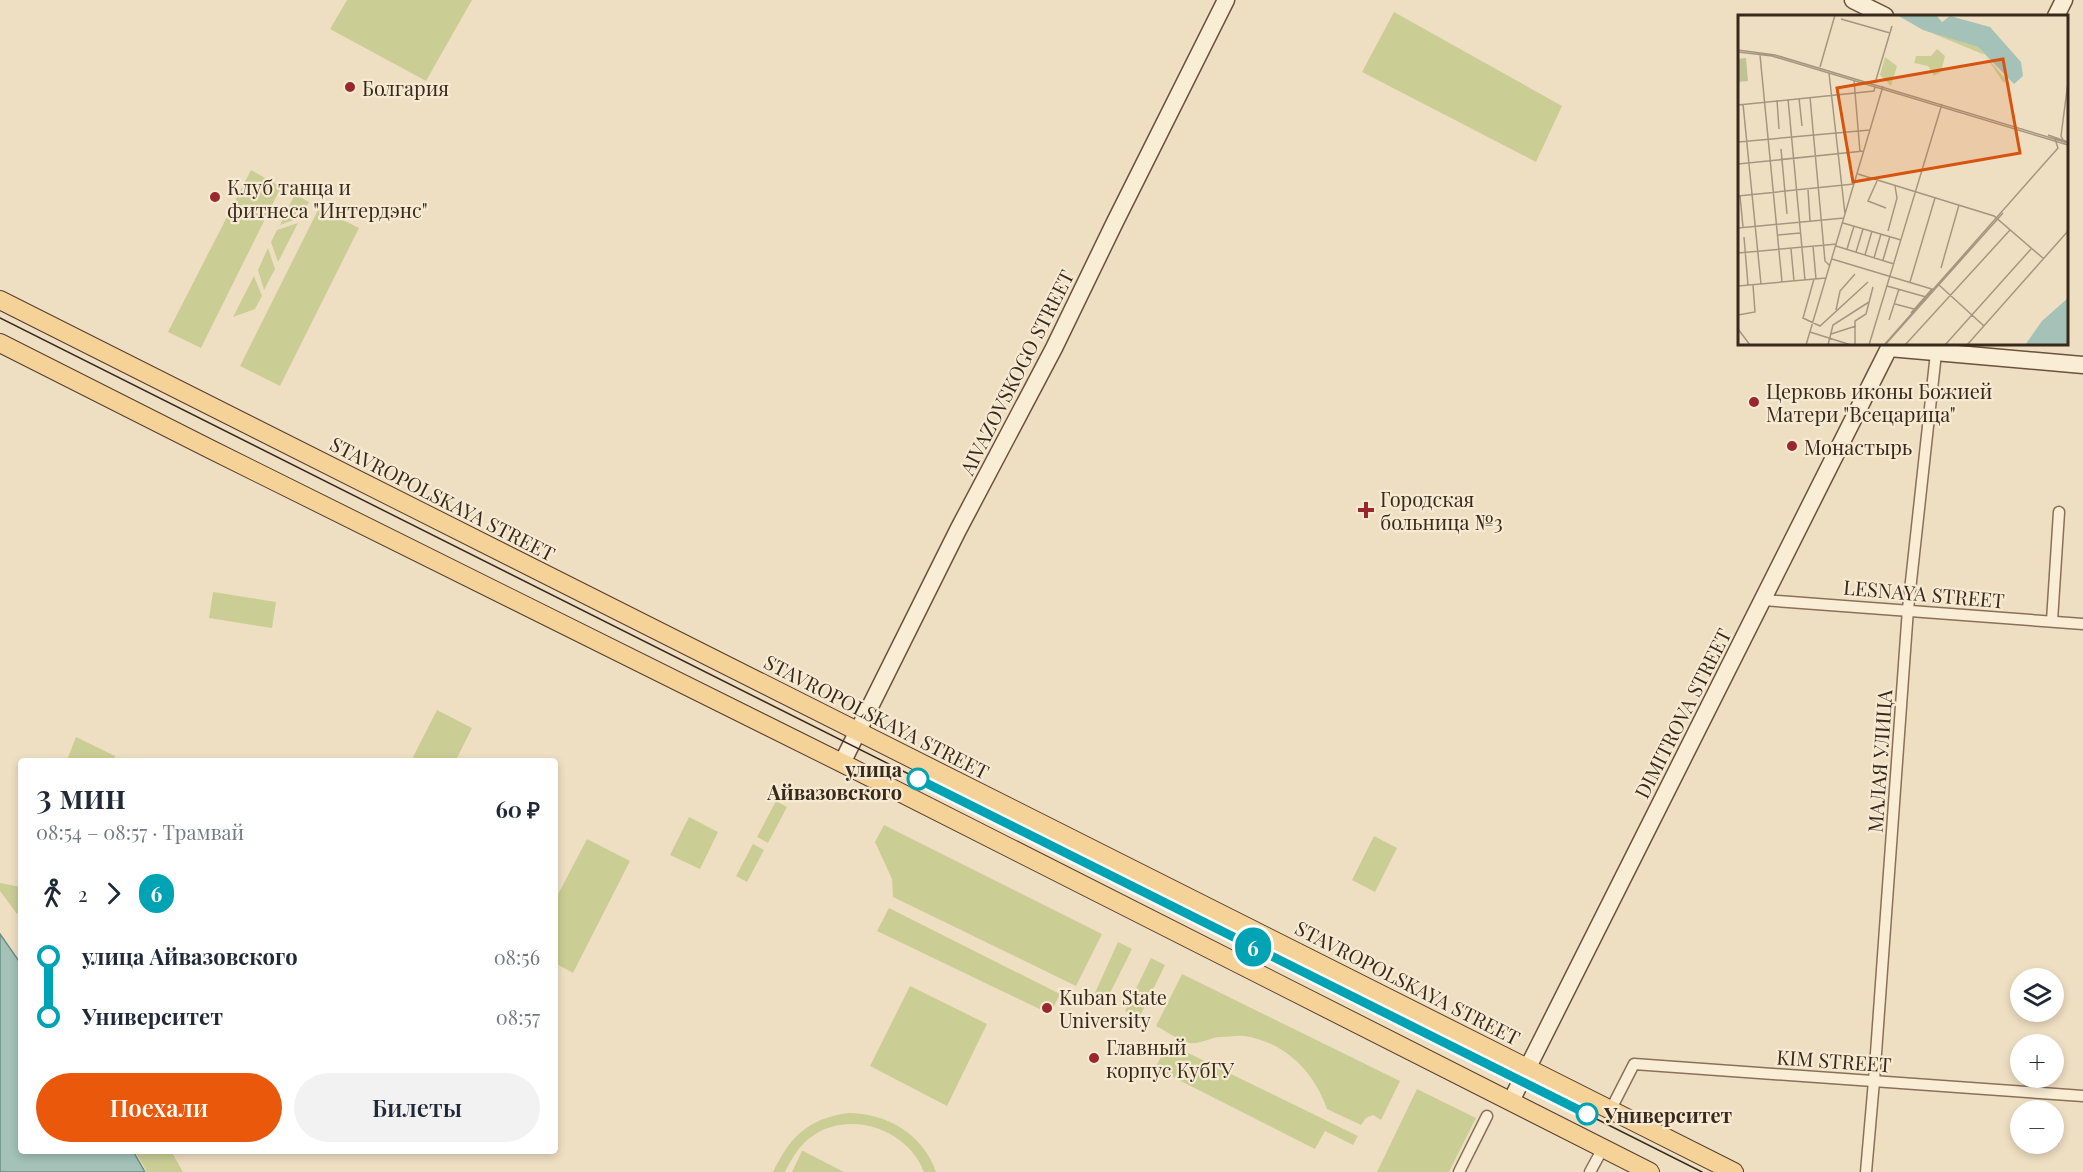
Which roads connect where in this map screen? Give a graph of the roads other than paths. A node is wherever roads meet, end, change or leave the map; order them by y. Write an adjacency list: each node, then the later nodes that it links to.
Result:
1 (1226, 0): 16 (street, AIVAZOVSKOGO STREET)
2 (1853, 0): 4 (street)
3 (2064, 0): 5 (street)
4 (1883, 15)
5 (2056, 15)
6 (0, 300): 16 (main road, STAVROPOLSKAYA STREET)
7 (0, 343): 17 (main road)
8 (1890, 346): 9 (street); 12 (street, DIMITROVA STREET)
9 (1936, 353): 10 (street); 13 (street, МАЛАЯ УЛИЦА)
10 (2083, 365)
11 (2059, 512): 14 (street)
12 (1763, 600): 13 (street, LESNAYA STREET); 18 (street, DIMITROVA STREET)
13 (1908, 609): 14 (street, LESNAYA STREET); 19 (street, МАЛАЯ УЛИЦА)
14 (2052, 621): 15 (street, LESNAYA STREET)
15 (2083, 624)
16 (857, 731): 17 (street, AIVAZOVSKOGO STREET); 18 (main road, STAVROPOLSKAYA STREET)
17 (842, 763): 21 (main road)
18 (1528, 1068): 21 (street, DIMITROVA STREET); 22 (main road, STAVROPOLSKAYA STREET)
19 (1874, 1082): 20 (street, KIM STREET); 22 (street, KIM STREET); 29 (street, МАЛАЯ УЛИЦА)
20 (2083, 1096)
21 (1510, 1101): 24 (main road)
22 (1611, 1109): 28 (main road, STAVROPOLSKAYA STREET)
23 (1487, 1116): 25 (street)
24 (1603, 1148): 26 (street); 27 (main road)
25 (1459, 1172)
26 (1590, 1172)
27 (1650, 1172)
28 (1734, 1172)
29 (1866, 1172)

